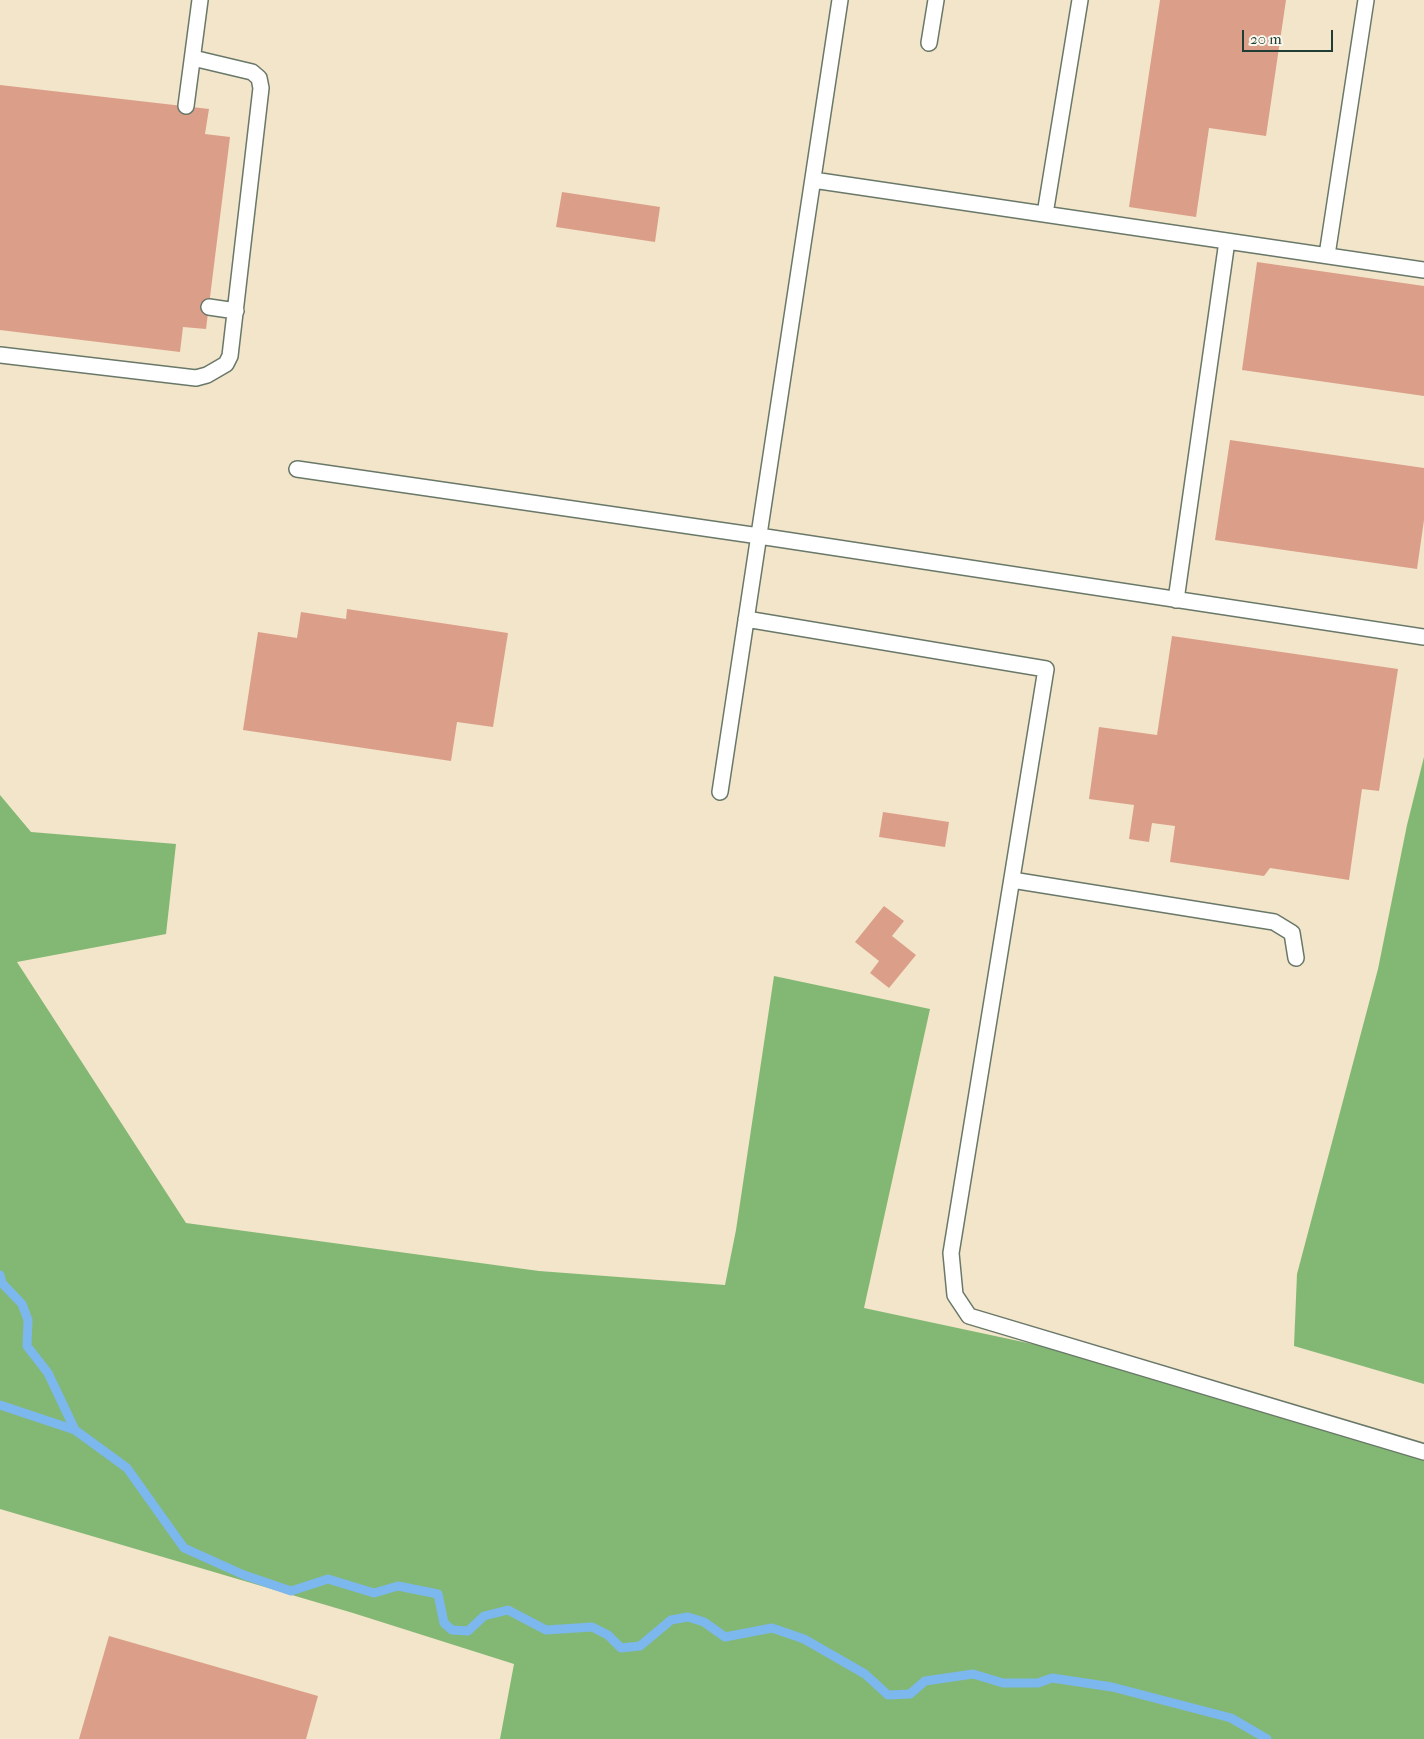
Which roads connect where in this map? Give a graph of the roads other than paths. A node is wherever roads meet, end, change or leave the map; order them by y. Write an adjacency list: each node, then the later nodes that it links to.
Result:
1 (200, 0): 7 (lane)
2 (840, 0): 9 (lane)
3 (936, 0): 6 (lane)
4 (1080, 0): 10 (lane)
5 (1366, 0): 12 (lane)
6 (929, 43)
7 (192, 58): 8 (lane); 15 (lane)
8 (186, 106)
9 (813, 180): 10 (lane); 18 (lane)
10 (1045, 214): 11 (lane)
11 (1227, 241): 12 (lane); 19 (lane)
12 (1327, 255): 13 (lane)
13 (1424, 270)
14 (209, 308): 15 (lane)
15 (236, 311): 16 (lane)
16 (0, 354)
17 (296, 469): 18 (lane)
18 (759, 536): 19 (lane); 20 (lane)
19 (1176, 600): 21 (lane)
20 (746, 619): 22 (lane); 23 (lane)
21 (1424, 637)
22 (720, 792)
23 (1012, 880): 24 (lane); 25 (lane)
24 (1296, 958)
25 (1424, 1452)

